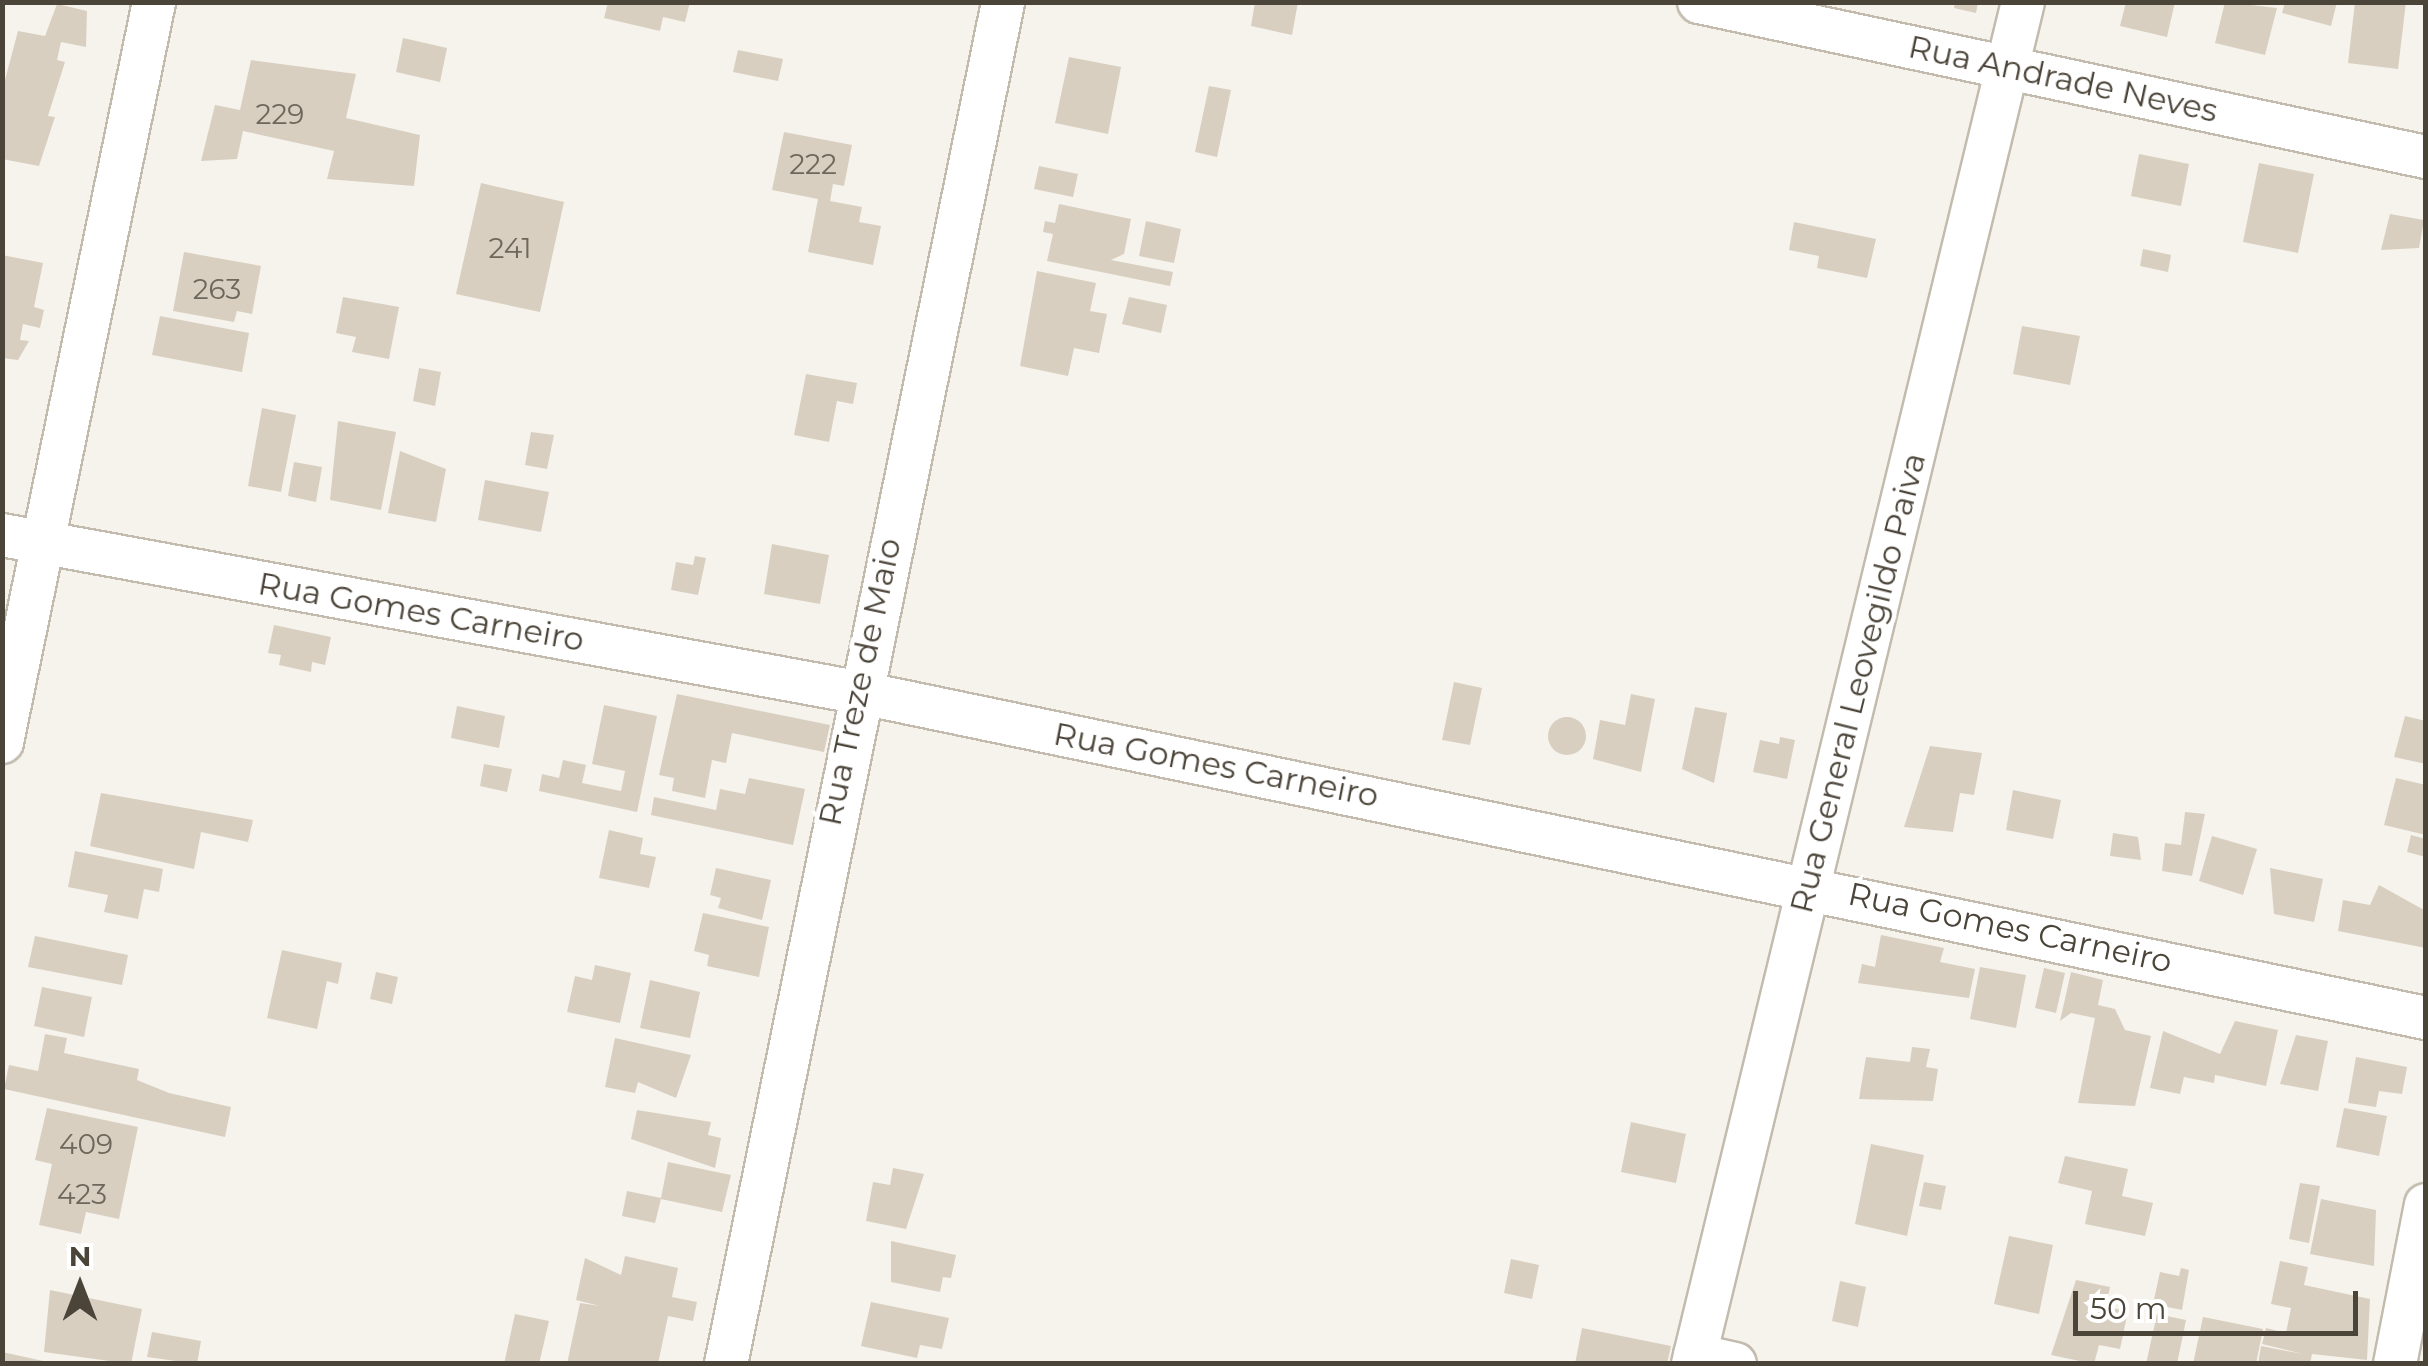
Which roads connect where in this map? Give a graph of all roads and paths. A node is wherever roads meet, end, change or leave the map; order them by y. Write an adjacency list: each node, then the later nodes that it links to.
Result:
1 (154, 2): 7 (street)
2 (1003, 2): 8 (street, Rua Treze de Maio)
3 (1700, 2): 5 (street, Rua Andrade Neves)
4 (2024, 2): 5 (street, Rua General Leovegildo Paiva)
5 (2008, 67): 6 (street, Rua Andrade Neves); 10 (street, Rua General Leovegildo Paiva)
6 (2426, 157)
7 (22, 540): 8 (street, Rua Gomes Carneiro); 9 (street)
8 (857, 692): 10 (street, Rua Gomes Carneiro); 14 (street, Rua Treze de Maio)
9 (2, 742)
10 (1809, 884): 11 (street, Rua Gomes Carneiro); 13 (street, Rua General Leovegildo Paiva)
11 (2426, 1018)
12 (2426, 1205): 15 (street)
13 (1708, 1361)
14 (726, 1364)
15 (2395, 1364)

